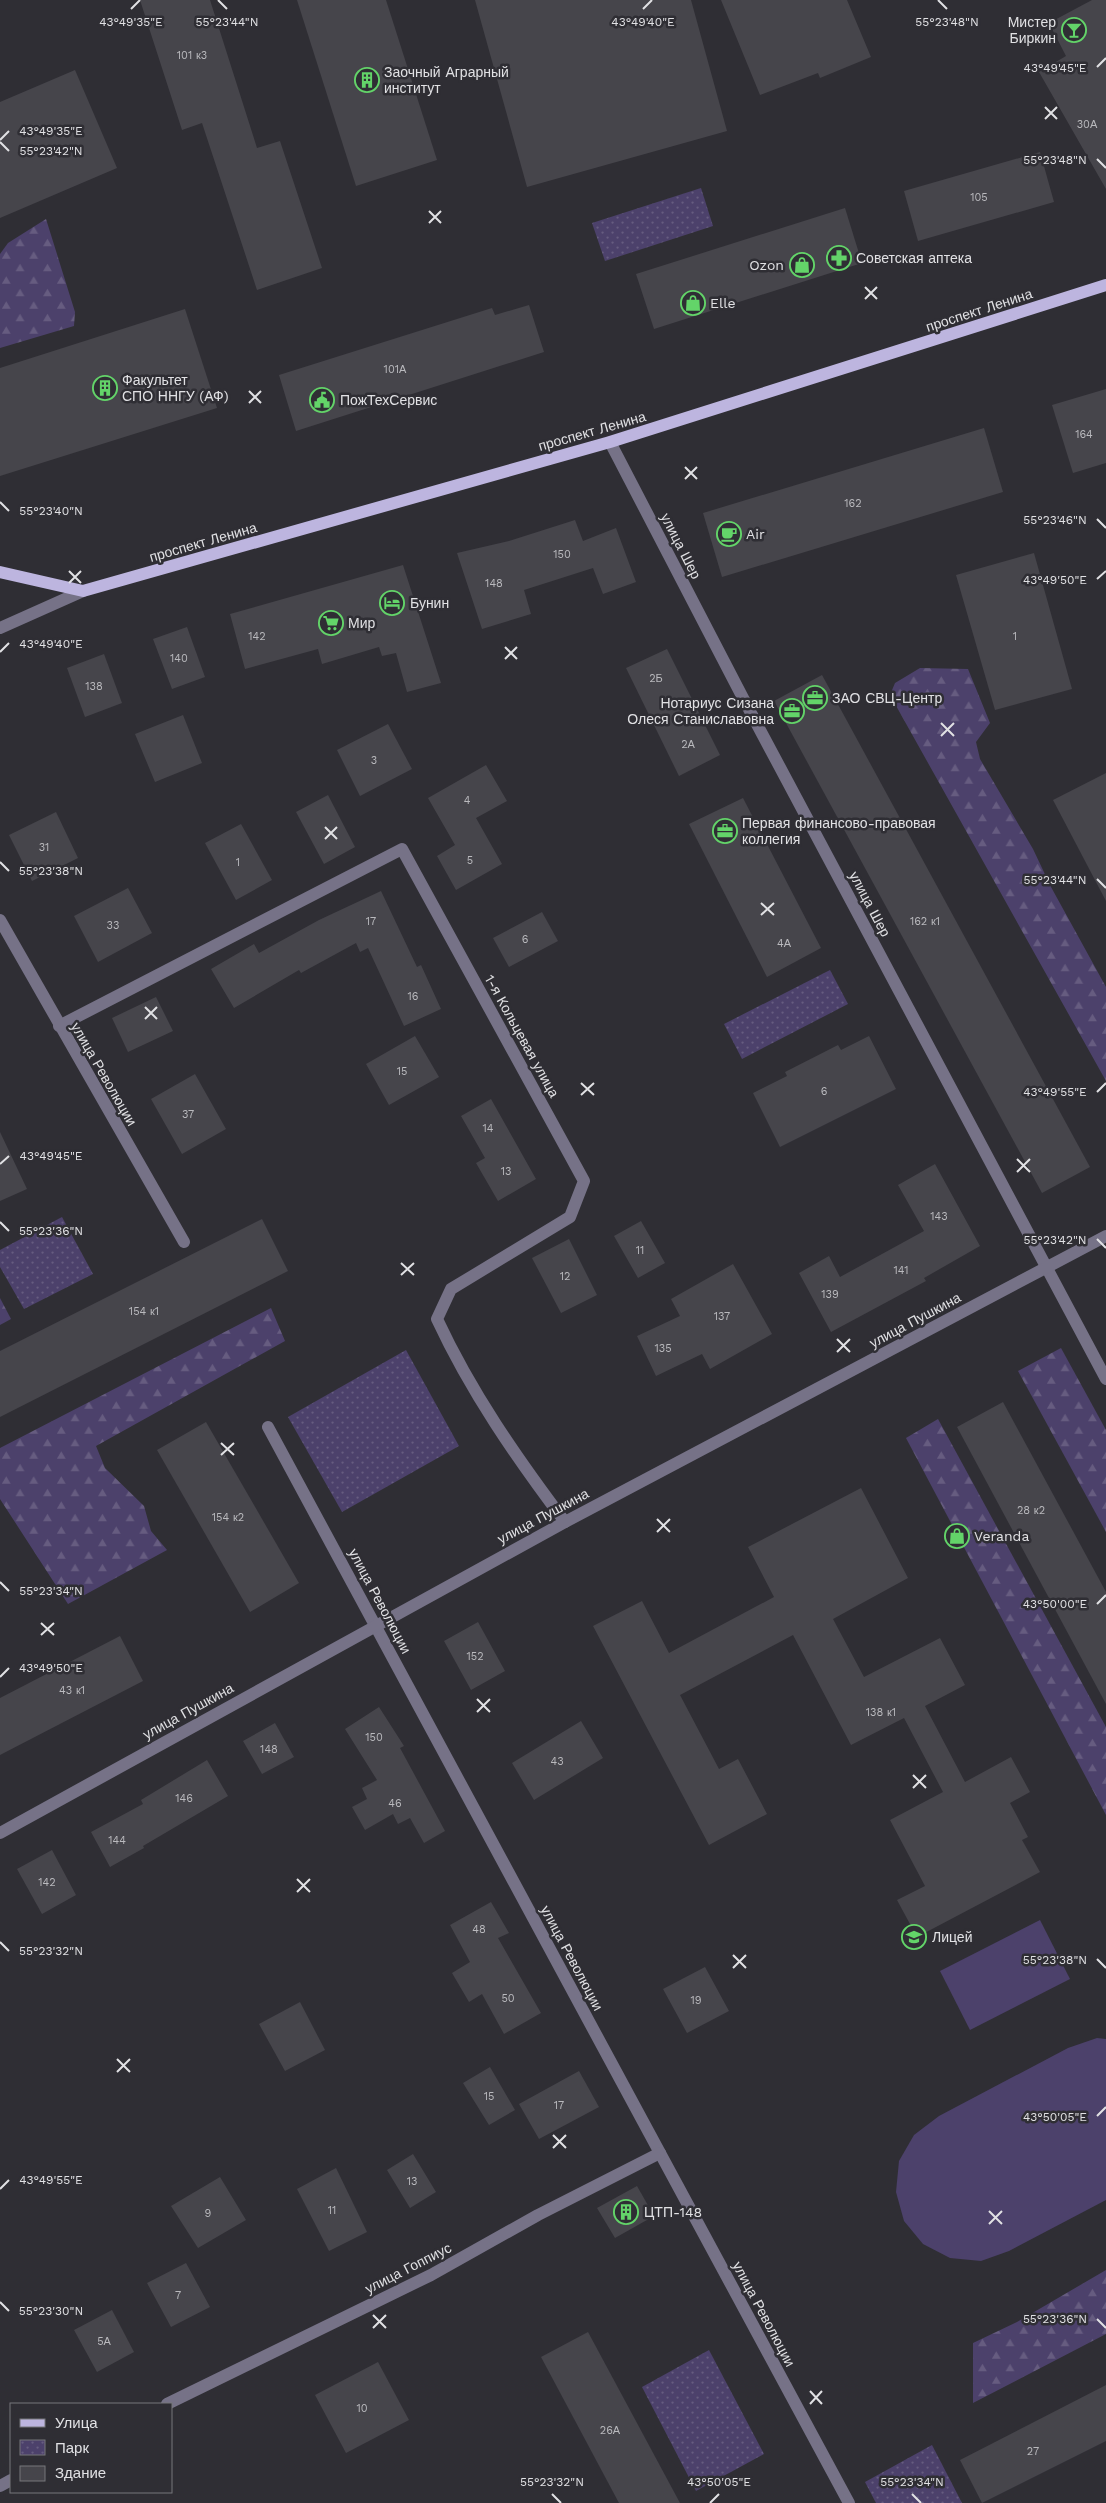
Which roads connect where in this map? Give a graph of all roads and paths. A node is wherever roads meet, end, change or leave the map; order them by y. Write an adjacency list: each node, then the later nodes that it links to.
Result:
1 (1106, 285): 2 (main road, проспект Ленина)
2 (610, 442): 4 (main road, проспект Ленина); 10 (street, улица Шер)
3 (0, 572): 4 (main road)
4 (83, 591): 5 (street)
5 (0, 628)
6 (0, 920): 7 (street, улица Революции)
7 (59, 1026): 9 (street, улица Революции); 13 (street, 1-я Кольцевая улица)
8 (1106, 1236): 10 (street, улица Пушкина)
9 (184, 1242)
10 (1046, 1268): 11 (street, улица Шер); 13 (street, улица Пушкина)
11 (1106, 1379)
12 (268, 1427): 14 (street, улица Революции)
13 (564, 1522): 14 (street, улица Пушкина)
14 (376, 1624): 15 (street, улица Пушкина); 16 (street, улица Революции)
15 (0, 1832)
16 (660, 2153): 17 (street, улица Гоппиус); 18 (street, улица Революции)
17 (168, 2403)
18 (848, 2503)

